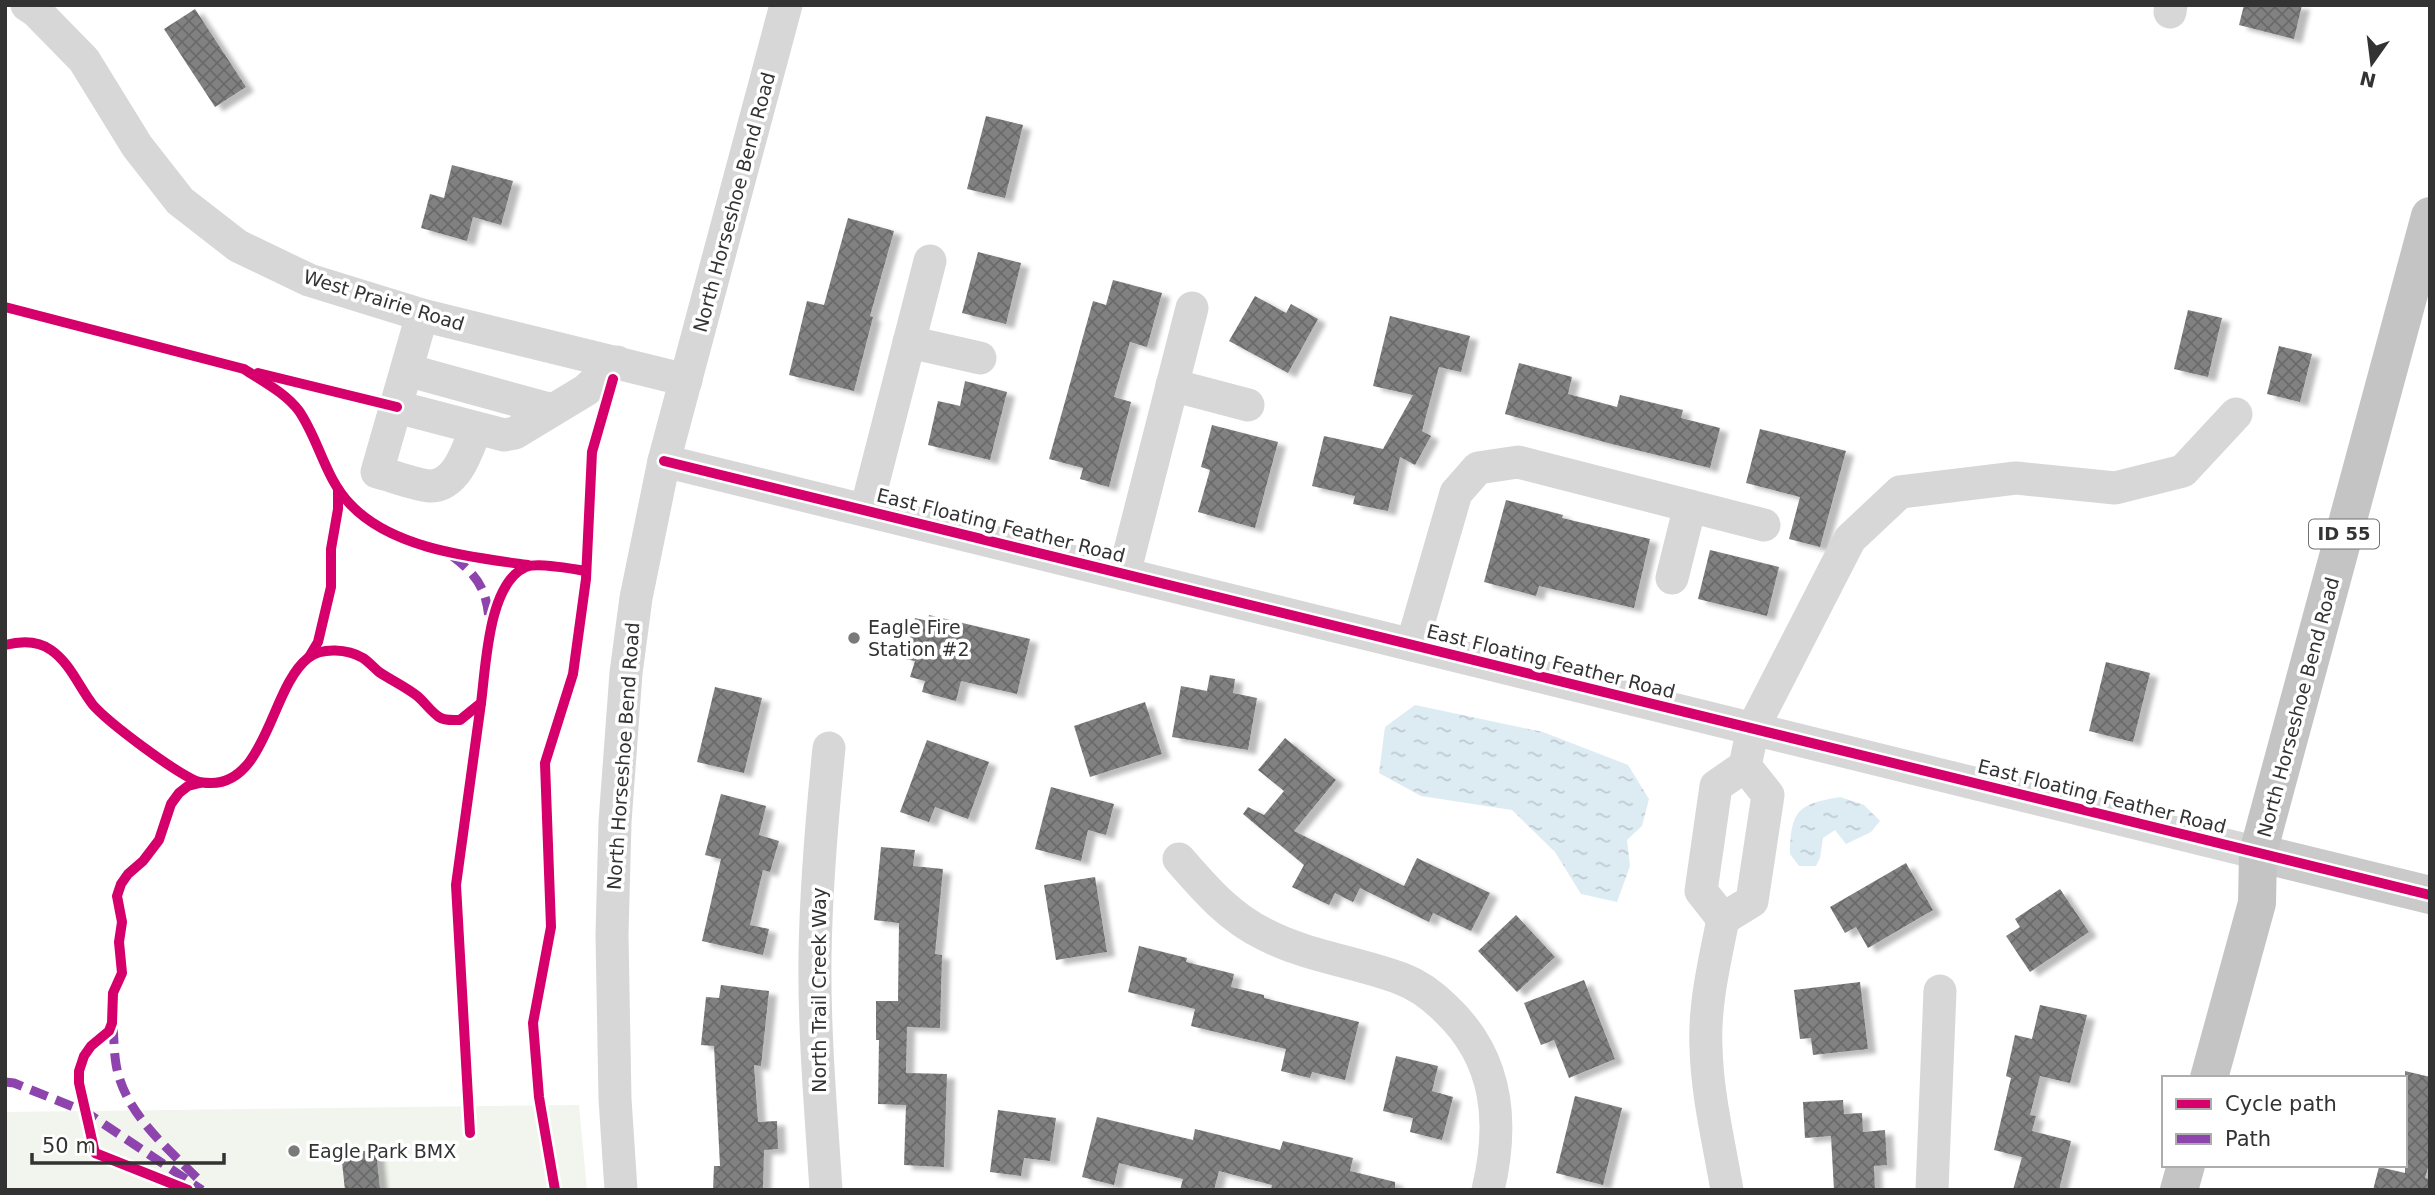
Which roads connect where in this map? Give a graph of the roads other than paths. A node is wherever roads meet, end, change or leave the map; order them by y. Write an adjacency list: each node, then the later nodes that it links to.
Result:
1 (27, 5): 6 (street, West Prairie Road)
2 (786, 5): 11 (street, North Horseshoe Bend Road)
3 (2430, 216): 28 (highway, North Horseshoe Bend Road / ID 55)
4 (930, 261): 7 (street)
5 (1192, 308): 12 (street)
6 (422, 315): 9 (street, West Prairie Road); 10 (street)
7 (909, 342): 8 (street); 20 (street)
8 (980, 358)
9 (617, 362): 11 (street, West Prairie Road); 15 (street)
10 (407, 370): 14 (street); 15 (street)
11 (686, 380): 18 (street, North Horseshoe Bend Road)
12 (1172, 385): 13 (street); 22 (street)
13 (1248, 405)
14 (397, 407): 17 (street); 17 (street)
15 (552, 410): 17 (street)
16 (2236, 414): 25 (street)
17 (477, 428)
18 (664, 461): 20 (street, East Floating Feather Road); 35 (street, North Horseshoe Bend Road)
19 (1690, 506): 21 (street); 23 (street); 24 (street)
20 (866, 510): 22 (street, East Floating Feather Road)
21 (1764, 525)
22 (1125, 574): 24 (street, East Floating Feather Road)
23 (1672, 578)
24 (1412, 645): 25 (street, East Floating Feather Road)
25 (1753, 728): 27 (street); 28 (street, East Floating Feather Road)
26 (829, 748): 36 (street, North Trail Creek Way)
27 (1745, 766): 31 (street); 31 (street)
28 (2258, 853): 30 (main road, East Floating Feather Road); 33 (highway, North Horseshoe Bend Road / ID 55)
29 (1179, 859): 37 (street)
30 (2430, 895)
31 (1723, 919): 38 (street)
32 (1940, 991): 39 (street)
33 (2210, 1076)
34 (2185, 1167): 40 (highway)
35 (621, 1190)
36 (826, 1190)
37 (1488, 1190)
38 (1727, 1190)
39 (1932, 1190)
40 (2179, 1190)

